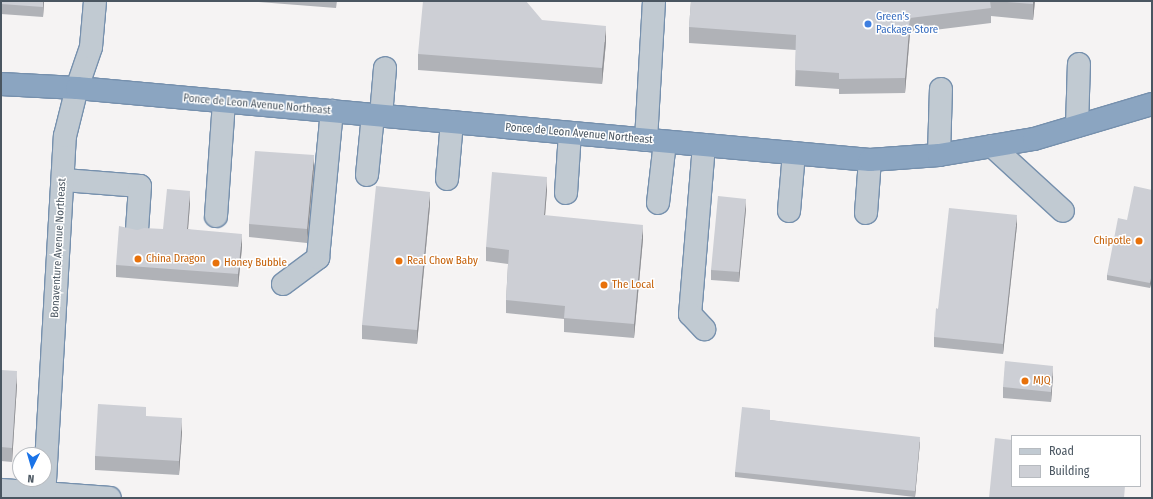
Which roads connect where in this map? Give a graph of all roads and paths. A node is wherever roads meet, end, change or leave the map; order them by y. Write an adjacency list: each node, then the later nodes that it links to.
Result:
1 (95, 1): 6 (street, Bonaventure Avenue Northeast)
2 (654, 1): 15 (street)
3 (1079, 64): 13 (street)
4 (385, 68): 11 (street)
5 (1, 84): 6 (highway, Ponce de Leon Avenue Northeast)
6 (77, 88): 8 (highway, Ponce de Leon Avenue Northeast); 23 (street, Bonaventure Avenue Northeast)
7 (941, 89): 19 (street)
8 (224, 102): 10 (highway, Ponce de Leon Avenue Northeast); 29 (street)
9 (1152, 104): 13 (highway, Ponce de Leon Avenue Northeast)
10 (332, 111): 11 (highway, Ponce de Leon Avenue Northeast); 31 (street)
11 (377, 115): 12 (highway, Ponce de Leon Avenue Northeast); 21 (street)
12 (452, 122): 14 (highway, Ponce de Leon Avenue Northeast); 22 (street)
13 (1077, 126): 17 (highway, Ponce de Leon Avenue Northeast)
14 (570, 133): 15 (highway, Ponce de Leon Avenue Northeast); 24 (street)
15 (656, 141): 16 (highway, Ponce de Leon Avenue Northeast); 25 (street)
16 (704, 145): 18 (highway, Ponce de Leon Avenue Northeast); 32 (street)
17 (992, 146): 19 (highway, Ponce de Leon Avenue Northeast); 27 (street)
18 (794, 153): 20 (highway, Ponce de Leon Avenue Northeast); 26 (street)
19 (939, 155): 20 (highway, Ponce de Leon Avenue Northeast)
20 (870, 160): 28 (street)
21 (367, 175)
22 (447, 179)
23 (64, 180): 30 (street); 34 (street, Bonaventure Avenue Northeast)
24 (566, 193)
25 (658, 203)
26 (789, 211)
27 (1064, 211)
28 (866, 213)
29 (216, 216)
30 (137, 230)
31 (283, 284)
32 (704, 329)
33 (1, 490): 34 (street)
34 (44, 496): 35 (street)
35 (110, 498)

